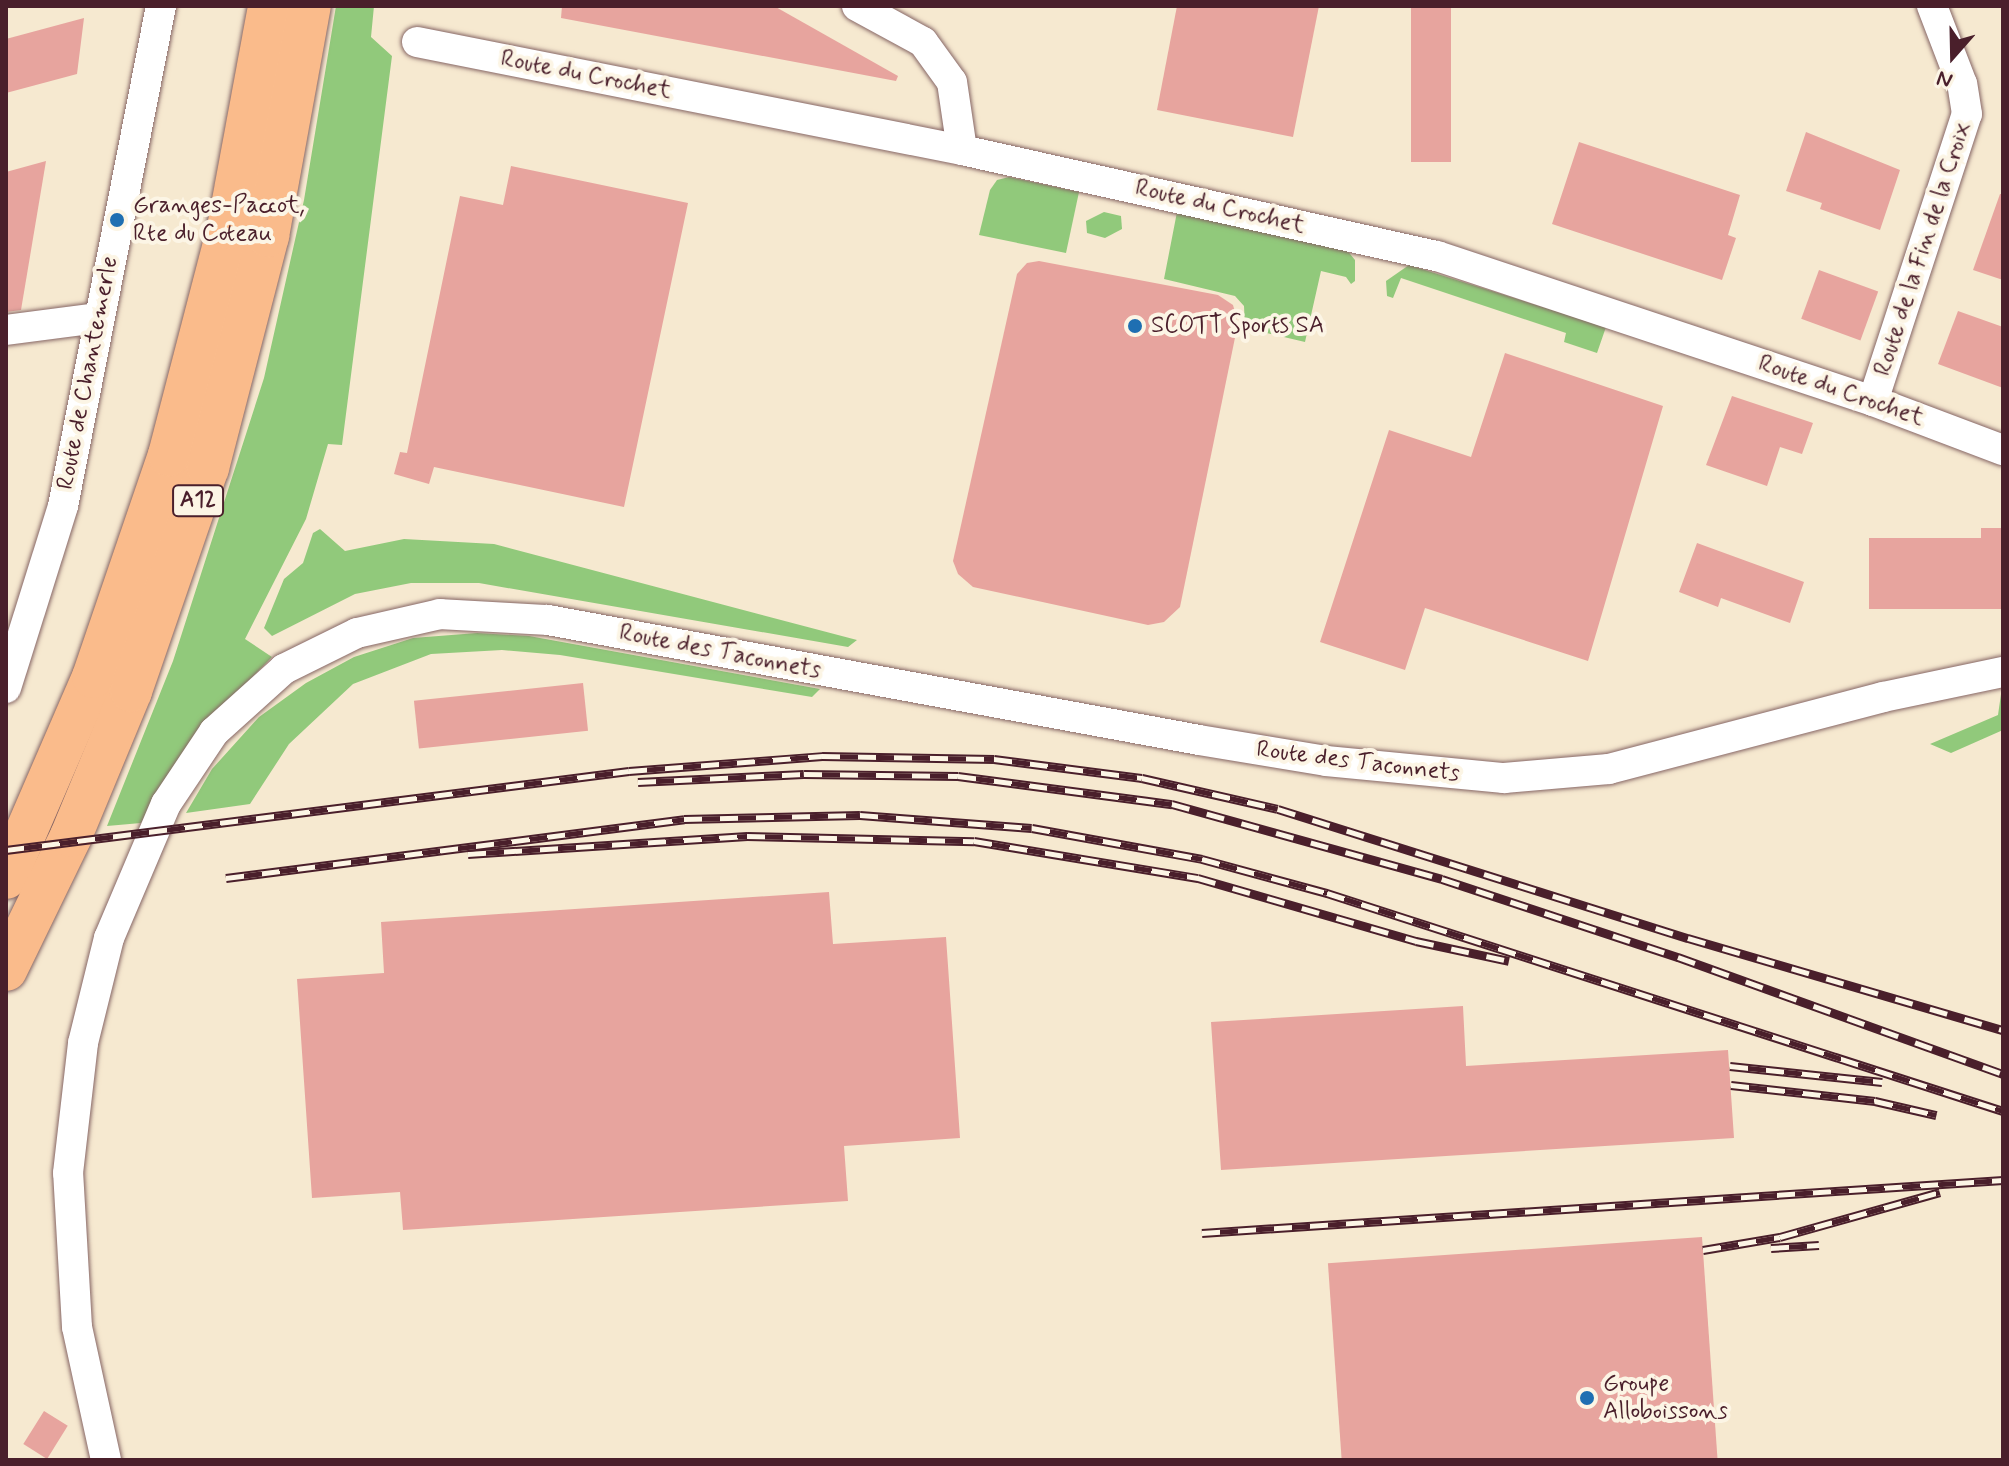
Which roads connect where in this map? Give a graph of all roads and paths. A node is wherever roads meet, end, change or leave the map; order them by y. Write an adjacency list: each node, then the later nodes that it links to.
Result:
1 (161, 6): 8 (street, Route de Chantemerle)
2 (269, 6): 14 (highway, A12)
3 (310, 6): 15 (highway, A12)
4 (857, 6): 7 (street)
5 (1932, 6): 10 (street, Route de la Fin de la Croix)
6 (417, 42): 7 (street, Route du Crochet)
7 (962, 150): 10 (street, Route du Crochet)
8 (99, 318): 9 (street); 13 (street, Route de Chantemerle)
9 (6, 330)
10 (1873, 401): 11 (street, Route du Crochet)
11 (2003, 450)
12 (2003, 672): 16 (street, Route des Taconnets)
13 (6, 688)
14 (6, 878)
15 (6, 970)
16 (106, 1460)

